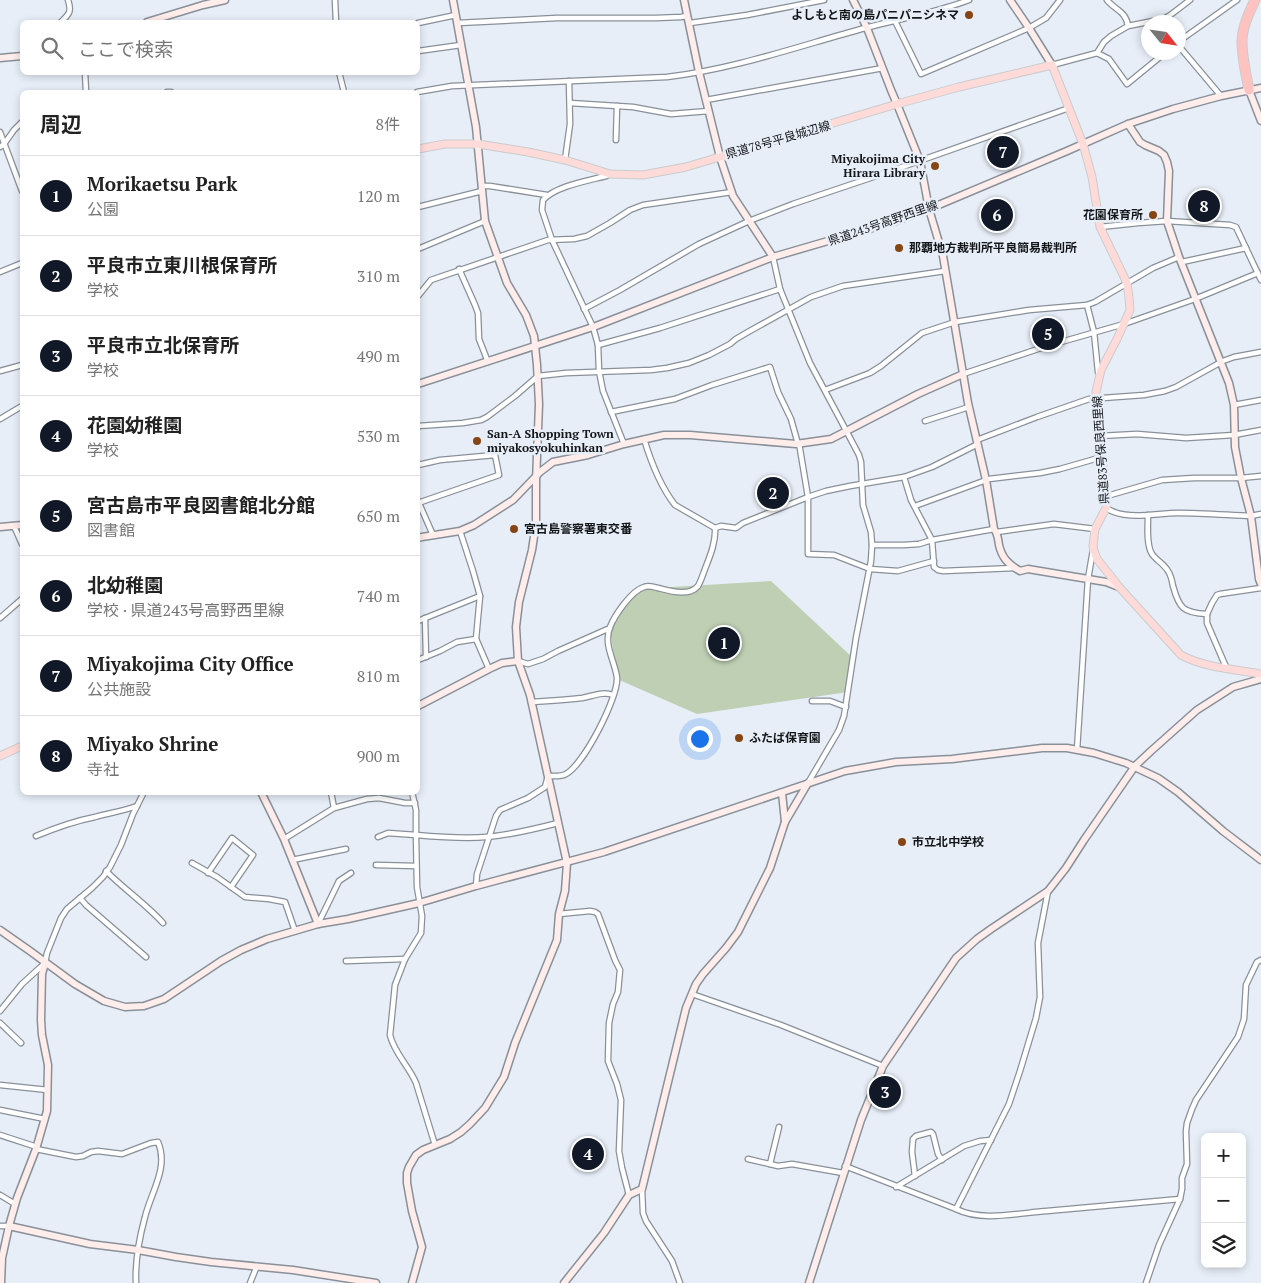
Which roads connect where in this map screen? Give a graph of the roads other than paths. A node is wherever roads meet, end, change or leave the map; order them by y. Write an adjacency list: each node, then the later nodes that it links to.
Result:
1 (68, 0): 17 (street)
2 (225, 0): 18 (street)
3 (335, 0): 19 (street)
4 (453, 0): 15 (street)
5 (684, 0): 16 (street)
6 (824, 0): 23 (street)
7 (853, 0): 25 (street)
8 (968, 0): 20 (street)
9 (1010, 0): 26 (street)
10 (1060, 0): 26 (street)
11 (1107, 0): 24 (street)
12 (1190, 0): 24 (street)
13 (1237, 0): 27 (street)
14 (1255, 0): 45 (highway)
15 (456, 15): 21 (street); 22 (street)
16 (687, 16): 22 (street); 23 (street)
17 (63, 20)
18 (154, 20)
19 (336, 20)
20 (895, 21): 25 (street); 26 (street)
21 (420, 23)
22 (458, 23): 28 (street)
23 (690, 23): 37 (street)
24 (1128, 26): 30 (street)
25 (867, 28): 36 (street); 37 (street)
26 (1029, 28): 35 (street)
27 (1186, 37)
28 (461, 44): 29 (street); 41 (street)
29 (420, 51)
30 (1097, 52): 34 (street); 35 (street)
31 (1186, 53): 47 (street)
32 (20, 56): 33 (street)
33 (0, 58)
34 (1156, 60)
35 (1052, 65): 50 (main road, 県道78号平良城辺線); 52 (main road)
36 (883, 68): 48 (street); 50 (street)
37 (699, 72): 40 (street); 48 (street)
38 (85, 75): 43 (street)
39 (340, 75): 44 (street)
40 (569, 81): 41 (street); 49 (street)
41 (468, 85): 46 (street); 59 (street)
42 (1261, 88): 45 (street, 県道243号高野西里線)
43 (86, 90)
44 (344, 90)
45 (1249, 90): 47 (street, 県道243号高野西里線); 54 (street)
46 (420, 92)
47 (1221, 96): 56 (street, 県道243号高野西里線)
48 (706, 100): 53 (street)
49 (570, 103): 51 (street); 64 (street)
50 (897, 104): 63 (main road, 県道78号平良城辺線); 65 (street)
51 (617, 106): 53 (street); 58 (street)
52 (1069, 108): 60 (main road); 65 (street)
53 (709, 111): 63 (street)
54 (1261, 121)
55 (20, 124): 61 (street)
56 (1128, 124): 60 (street, 県道243号高野西里線); 75 (street)
57 (0, 132): 61 (street)
58 (616, 140)
59 (478, 144): 62 (main road, 県道78号平良城辺線); 64 (main road, 県道78号平良城辺線); 68 (street)
60 (1083, 144): 72 (street, 県道243号高野西里線); 76 (main road, 県道83号保良西里線)
61 (2, 146): 67 (street)
62 (420, 149)
63 (720, 157): 66 (main road, 県道78号平良城辺線); 69 (street)
64 (565, 160): 66 (main road, 県道78号平良城辺線)
65 (920, 160): 72 (street); 74 (street)
66 (610, 174): 70 (street)
67 (20, 186)
68 (482, 189): 70 (street); 71 (street); 73 (street)
69 (732, 192): 74 (street); 77 (street)
70 (547, 196): 77 (street)
71 (420, 206)
72 (929, 209): 81 (street, 県道243号高野西里線); 85 (street)
73 (486, 221): 78 (street); 80 (street)
74 (749, 221): 81 (street); 94 (street)
75 (1167, 221): 76 (street); 79 (street); 82 (street)
76 (1100, 227): 89 (main road, 県道83号保良西里線)
77 (552, 240): 80 (street); 94 (street)
78 (420, 248)
79 (1246, 248): 82 (street); 87 (street)
80 (499, 257): 84 (street); 101 (street)
81 (773, 257): 90 (street); 98 (street, 県道243号高野西里線)
82 (1180, 260): 89 (street); 92 (street)
83 (20, 264): 86 (street)
84 (459, 269): 91 (street); 103 (street)
85 (945, 271): 95 (street); 96 (street)
86 (0, 272)
87 (1258, 273): 88 (street); 92 (street)
88 (1261, 280)
89 (1127, 283): 93 (street); 97 (main road, 県道83号保良西里線)
90 (780, 289): 95 (street); 100 (street)
91 (420, 294)
92 (1195, 299): 97 (street); 104 (street)
93 (1087, 304): 96 (street); 99 (street)
94 (584, 309): 98 (street)
95 (788, 309): 107 (street); 112 (street)
96 (955, 322): 108 (street); 112 (street)
97 (1124, 324): 99 (street); 110 (main road, 県道83号保良西里線)
98 (593, 327): 100 (street); 101 (street, 県道243号高野西里線)
99 (1094, 332): 108 (street); 110 (street)
100 (598, 345): 107 (street)
101 (535, 346): 103 (street, 県道243号高野西里線); 109 (street)
102 (1261, 352): 104 (street)
103 (488, 362): 111 (street, 県道243号高野西里線)
104 (1220, 363): 113 (street); 115 (street)
105 (20, 366): 106 (street)
106 (0, 371)
107 (599, 371): 109 (street); 118 (street)
108 (963, 374): 117 (street); 123 (street)
109 (538, 376): 121 (street); 132 (street)
110 (1098, 382): 113 (main road, 県道83号保良西里線)
111 (420, 383)
112 (825, 390): 123 (street)
113 (1097, 398): 125 (main road, 県道83号保良西里線); 127 (street)
114 (1261, 400): 115 (street)
115 (1234, 405): 124 (street)
116 (20, 407): 119 (street)
117 (969, 407): 120 (street); 127 (street)
118 (611, 412): 128 (street); 129 (street)
119 (0, 418)
120 (925, 421)
121 (420, 426)
122 (1261, 430): 124 (street)
123 (847, 431): 128 (street); 137 (street)
124 (1234, 435): 125 (street); 135 (street)
125 (1099, 436): 130 (main road, 県道83号保良西里線)
126 (644, 439): 128 (street); 129 (street); 150 (street)
127 (977, 442): 134 (street); 136 (street)
128 (799, 443): 138 (street)
129 (624, 444): 132 (street)
130 (1102, 457): 136 (street); 139 (main road, 県道83号保良西里線)
131 (420, 465): 140 (street)
132 (536, 476): 152 (street); 177 (street)
133 (1261, 476): 135 (street)
134 (904, 477): 137 (street); 141 (street)
135 (1241, 478): 139 (street); 146 (street)
136 (986, 480): 141 (street); 153 (street)
137 (861, 484): 138 (street); 158 (street)
138 (808, 496): 150 (street); 163 (street)
139 (1106, 496): 143 (main road, 県道83号保良西里線)
140 (420, 501)
141 (915, 506): 157 (street)
142 (420, 507): 154 (street)
143 (1106, 508): 145 (street); 151 (main road, 県道83号保良西里線)
144 (1261, 514): 146 (street)
145 (1148, 515): 146 (street); 169 (street)
146 (1251, 516): 161 (street)
147 (20, 525): 148 (street)
148 (14, 526): 149 (street); 156 (street)
149 (0, 527)
150 (715, 528): 173 (street)
151 (1095, 529): 153 (street); 159 (main road, 県道83号保良西里線)
152 (460, 531): 154 (street); 167 (street)
153 (996, 531): 157 (street); 162 (street)
154 (433, 536): 155 (street)
155 (420, 538)
156 (20, 540)
157 (932, 540): 158 (street); 160 (street)
158 (872, 545): 163 (street)
159 (1094, 546): 164 (street); 166 (main road, 県道83号保良西里線)
160 (934, 561): 162 (street); 163 (street)
161 (1259, 563): 165 (street)
162 (1015, 568): 164 (street)
163 (870, 569): 186 (street)
164 (1088, 579): 166 (street); 188 (street)
165 (1261, 586): 169 (street)
166 (1120, 588): 178 (main road, 県道83号保良西里線)
167 (480, 596): 171 (street); 174 (street)
168 (20, 601): 170 (street)
169 (1207, 614): 178 (street)
170 (0, 618)
171 (425, 618): 172 (street); 175 (street)
172 (420, 619)
173 (610, 628): 177 (street); 182 (street)
174 (476, 639): 175 (street); 179 (street)
175 (426, 657): 176 (street)
176 (420, 659)
177 (518, 661): 179 (street); 184 (street)
178 (1226, 668): 180 (main road, 県道83号保良西里線)
179 (489, 669): 185 (street)
180 (1261, 674)
181 (1261, 679): 190 (street)
182 (613, 695): 184 (street); 191 (street)
183 (812, 701): 186 (street)
184 (531, 702): 191 (street)
185 (420, 705)
186 (846, 707): 192 (street)
187 (20, 747): 189 (main road)
188 (1077, 750): 190 (street); 192 (street)
189 (0, 756)
190 (1135, 766): 210 (street); 220 (street)
191 (548, 776): 202 (street); 206 (street)
192 (808, 784): 193 (street); 201 (street)
193 (782, 793): 201 (street); 212 (street)
194 (143, 795): 199 (street)
195 (264, 795): 207 (street)
196 (332, 795): 200 (street)
197 (413, 795): 198 (street)
198 (415, 803): 200 (street); 203 (street)
199 (138, 805): 204 (street); 215 (street)
200 (334, 808): 207 (street)
201 (785, 822): 233 (street)
202 (558, 823): 206 (street); 212 (street)
203 (416, 835): 205 (street); 206 (street); 214 (street)
204 (36, 836)
205 (378, 837)
206 (490, 837): 218 (street)
207 (284, 839): 209 (street)
208 (346, 849): 209 (street)
209 (292, 860): 225 (street)
210 (1261, 860)
211 (192, 863): 217 (street)
212 (567, 863): 218 (street); 223 (street)
213 (376, 865): 214 (street)
214 (416, 866): 222 (street)
215 (106, 871): 221 (street); 224 (street)
216 (351, 872): 225 (street)
217 (208, 873): 219 (street); 219 (street)
218 (476, 886): 222 (street)
219 (231, 887): 227 (street)
220 (1048, 891): 237 (street); 244 (street)
221 (80, 898): 228 (street); 232 (street)
222 (419, 903): 225 (street); 229 (street)
223 (559, 914): 245 (street); 256 (street)
224 (163, 923)
225 (318, 924): 227 (street)
226 (0, 930): 232 (street)
227 (296, 931): 232 (street)
228 (146, 956)
229 (405, 959): 231 (street); 245 (street)
230 (1261, 960): 257 (street)
231 (346, 961)
232 (46, 963): 234 (street); 239 (street)
233 (692, 994): 237 (street); 254 (street)
234 (0, 1011)
235 (0, 1023): 236 (street)
236 (21, 1043)
237 (883, 1066): 250 (street)
238 (0, 1085): 239 (street)
239 (48, 1090): 241 (street)
240 (0, 1110): 241 (street)
241 (45, 1119): 246 (street)
242 (779, 1127): 249 (street)
243 (0, 1135): 246 (street)
244 (991, 1140): 248 (street); 259 (street)
245 (435, 1145): 268 (street)
246 (37, 1148): 258 (street); 262 (street)
247 (748, 1159): 249 (street)
248 (942, 1160): 252 (street); 252 (street)
249 (770, 1164): 251 (street)
250 (845, 1166): 251 (street); 253 (street)
251 (843, 1174): 271 (street)
252 (915, 1176): 253 (street)
253 (896, 1187): 259 (street)
254 (642, 1189): 256 (street); 270 (street)
255 (0, 1195): 258 (street)
256 (629, 1195): 269 (street)
257 (1180, 1199): 259 (street); 272 (street)
258 (15, 1204): 261 (street)
259 (956, 1209)
260 (0, 1226): 261 (street)
261 (9, 1226): 262 (street); 264 (street)
262 (138, 1250): 263 (street); 265 (street)
263 (258, 1266): 266 (street); 267 (street)
264 (1, 1283)
265 (136, 1283)
266 (250, 1283)
267 (376, 1283)
268 (412, 1283)
269 (564, 1283)
270 (680, 1283)
271 (809, 1283)
272 (1146, 1283)

